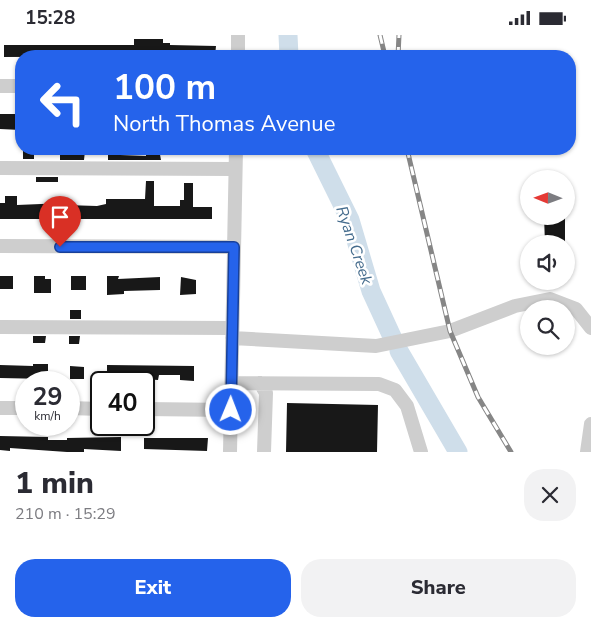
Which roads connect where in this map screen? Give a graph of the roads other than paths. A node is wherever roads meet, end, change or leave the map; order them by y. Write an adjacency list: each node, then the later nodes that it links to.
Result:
1 (238, 35): 2 (street)
2 (238, 50)
3 (0, 86): 4 (street)
4 (15, 86)
5 (236, 155): 7 (street)
6 (0, 168): 7 (street)
7 (236, 169): 9 (street)
8 (0, 246): 9 (street)
9 (234, 247): 12 (street)
10 (0, 327): 12 (street)
11 (591, 328): 12 (street)
12 (232, 333): 13 (street)
13 (232, 383): 14 (street); 18 (street)
14 (260, 383): 21 (street); 22 (street)
15 (0, 408): 16 (street)
16 (15, 408)
17 (155, 409): 18 (street)
18 (231, 410): 20 (street)
19 (591, 424): 23 (street)
20 (230, 452)
21 (264, 452)
22 (421, 452)
23 (587, 452)

